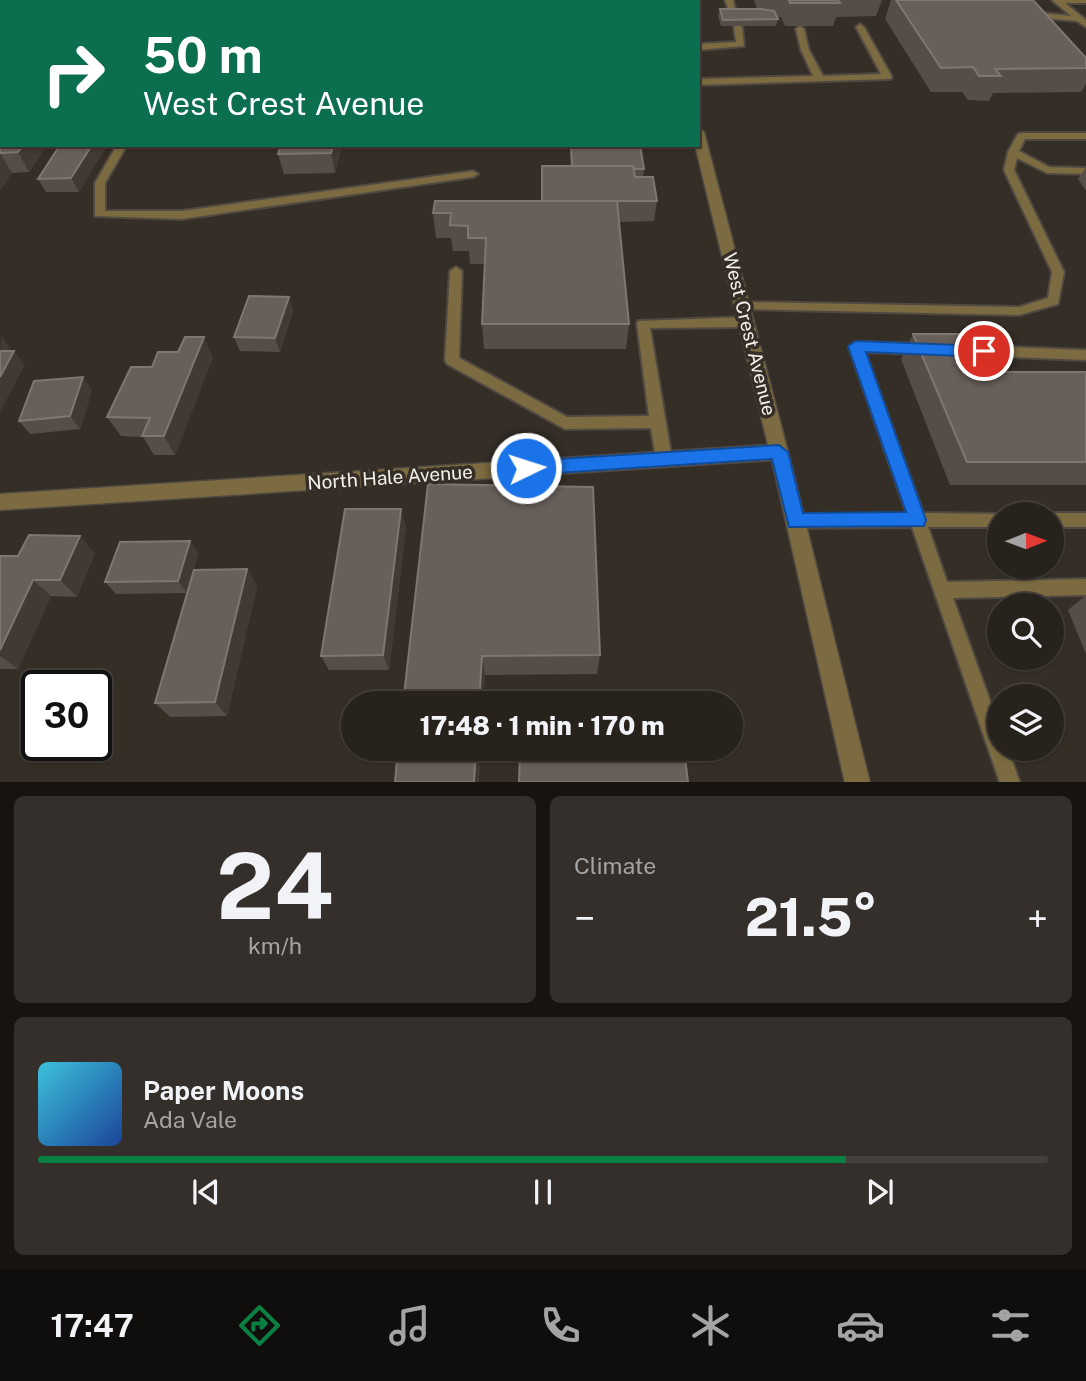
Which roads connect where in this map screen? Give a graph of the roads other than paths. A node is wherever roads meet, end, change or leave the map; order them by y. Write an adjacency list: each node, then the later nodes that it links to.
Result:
1 (729, 0): 5 (lane)
2 (1056, 1): 3 (lane); 7 (lane)
3 (1086, 1)
4 (1019, 12): 6 (lane)
5 (734, 15)
6 (1032, 15): 7 (lane); 8 (lane)
7 (1076, 19): 9 (lane)
8 (1041, 24)
9 (1086, 24)
10 (738, 27): 13 (lane)
11 (860, 27): 14 (lane)
12 (800, 29): 14 (lane)
13 (700, 47)
14 (819, 78): 15 (lane)
15 (700, 82)
16 (1086, 136): 19 (lane)
17 (700, 140): 23 (street, West Crest Avenue)
18 (121, 147): 21 (lane)
19 (1013, 152): 20 (lane); 23 (lane)
20 (1086, 171)
21 (473, 174)
22 (456, 271): 25 (lane)
23 (745, 314): 25 (lane); 26 (street, West Crest Avenue)
24 (1086, 355): 29 (lane)
25 (657, 422): 27 (lane)
26 (779, 452): 27 (street, North Hale Avenue); 33 (street, West Crest Avenue)
27 (664, 459): 28 (street, North Hale Avenue)
28 (0, 502)
29 (917, 520): 30 (lane); 33 (lane); 35 (lane)
30 (987, 520)
31 (1064, 520): 32 (lane)
32 (1086, 520)
33 (795, 521): 36 (street, West Crest Avenue)
34 (1086, 587): 35 (lane)
35 (941, 590): 37 (lane)
36 (858, 782)
37 (1010, 782)

